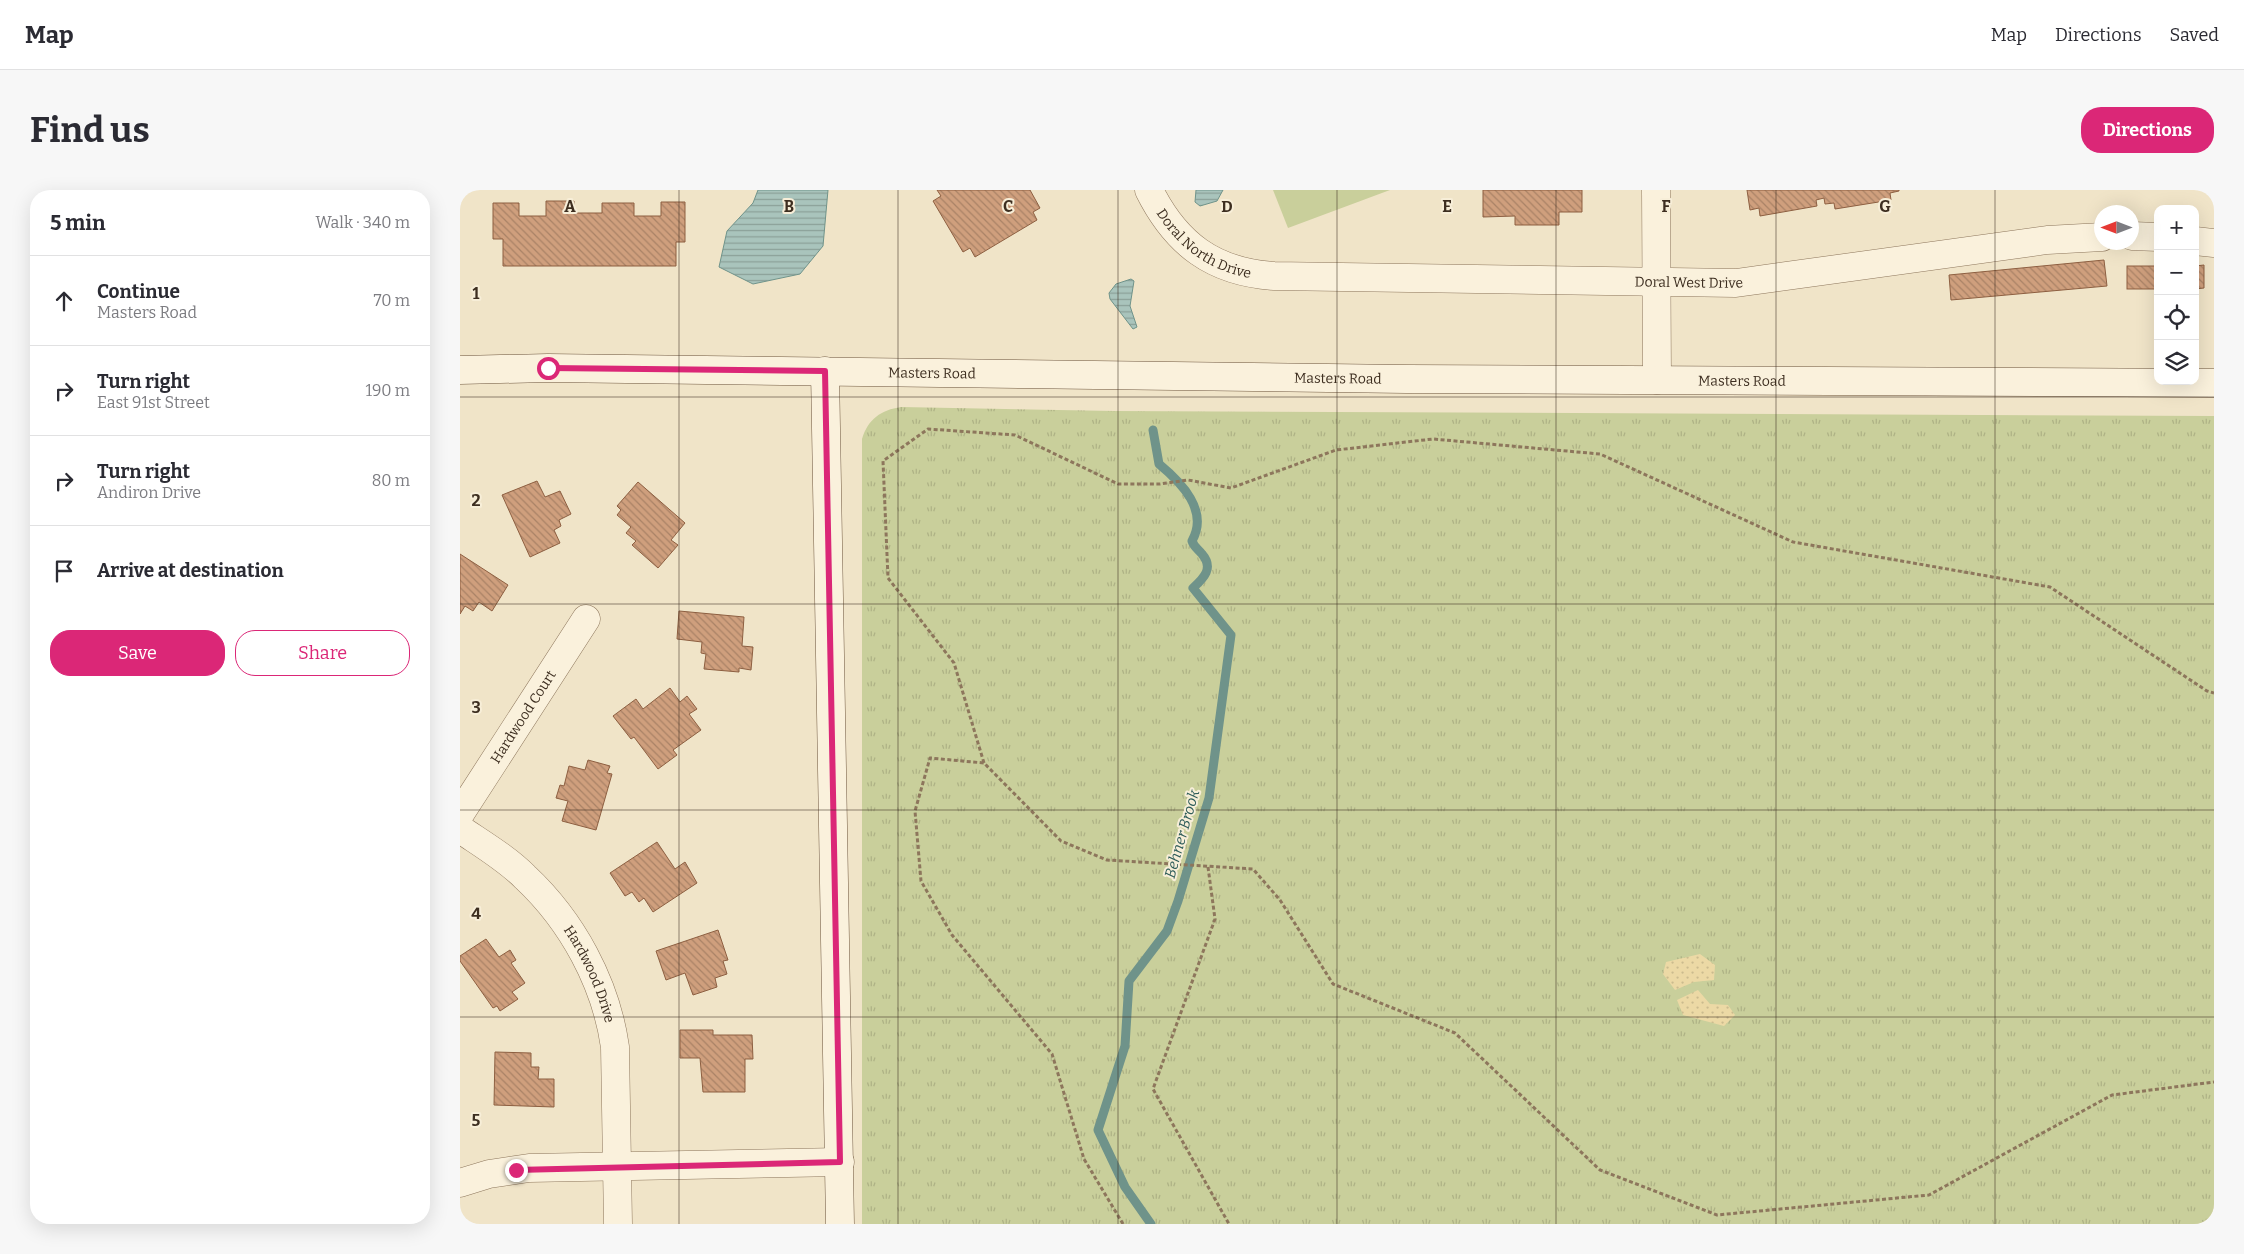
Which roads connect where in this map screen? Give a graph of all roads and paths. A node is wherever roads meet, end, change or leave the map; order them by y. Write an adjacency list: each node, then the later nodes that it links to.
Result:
1 (1149, 190): 8 (street, Doral North Drive)
2 (1656, 190): 9 (street)
3 (2139, 236): 5 (street)
4 (2094, 237): 9 (street, Doral West Drive)
5 (2154, 237)
6 (2199, 241): 7 (street)
7 (2214, 243)
8 (1274, 276): 9 (street, Doral West Drive)
9 (1658, 283): 12 (street)
10 (460, 370): 11 (street, Masters Road)
11 (825, 371): 12 (street, Masters Road); 21 (street)
12 (1657, 380): 13 (street, Masters Road)
13 (2214, 383)
14 (586, 619): 17 (street, Hardwood Court)
15 (2214, 693): 16 (path)
16 (984, 764): 19 (path); 26 (path)
17 (460, 814)
18 (460, 829): 22 (street, Hardwood Drive)
19 (1208, 867): 20 (path); 27 (path)
20 (2214, 1082)
21 (840, 1162): 22 (street); 25 (street)
22 (618, 1168): 23 (street); 24 (street, Hardwood Drive)
23 (460, 1183)
24 (618, 1224)
25 (840, 1224)
26 (1123, 1224)
27 (1229, 1224)

